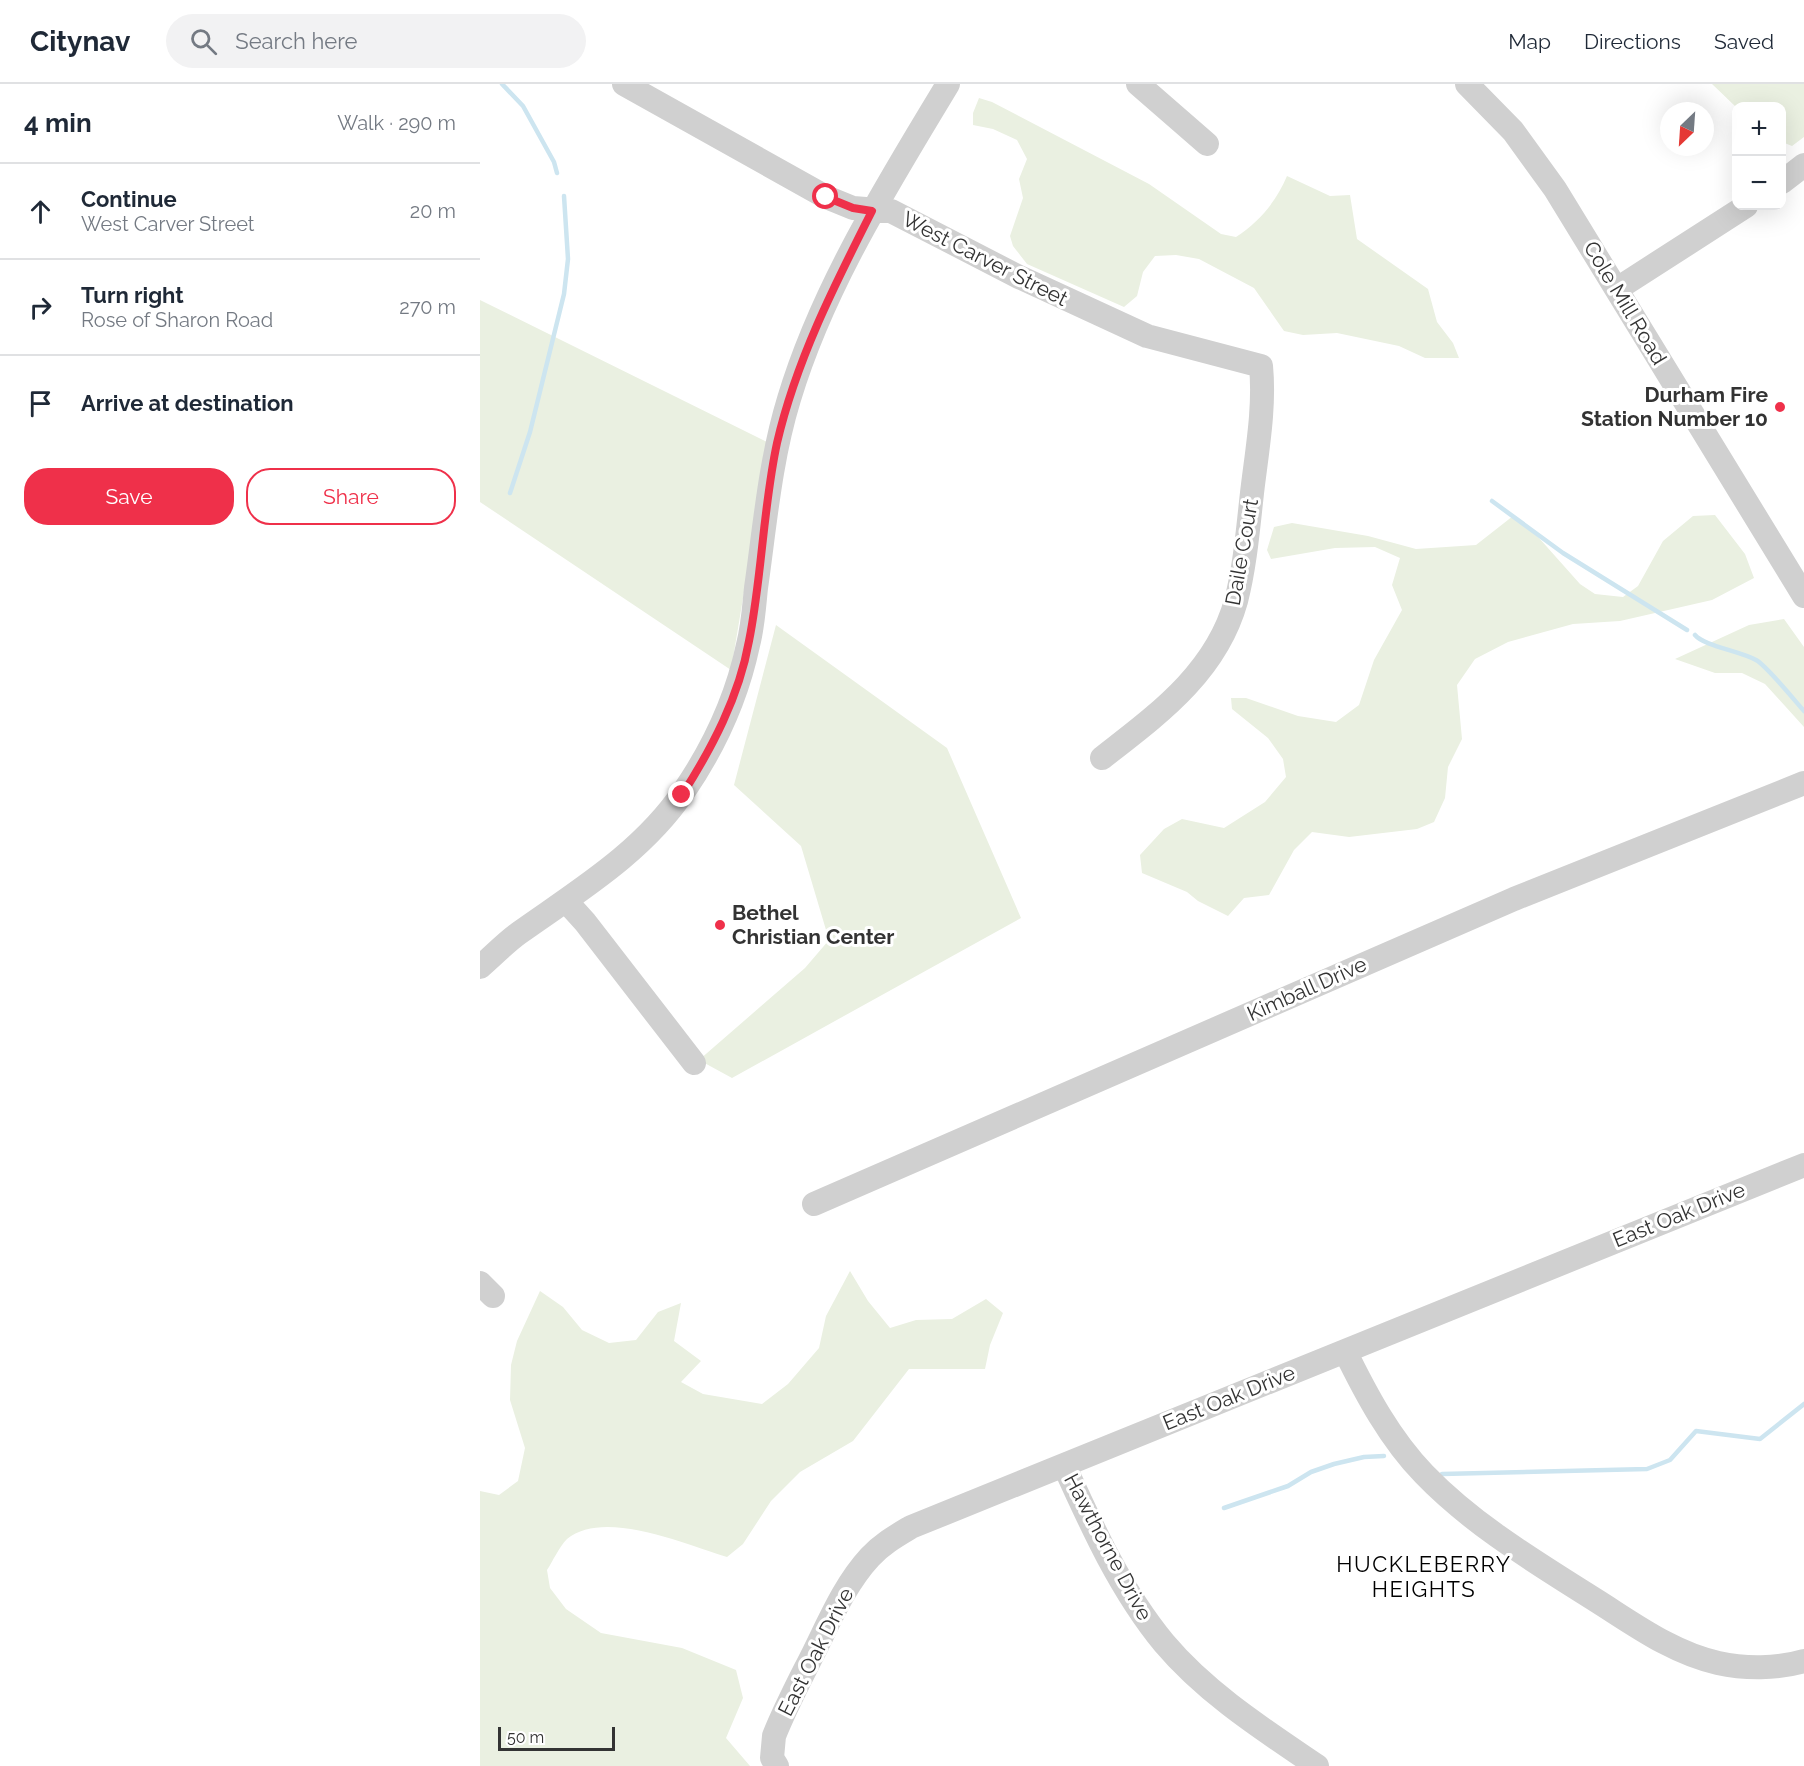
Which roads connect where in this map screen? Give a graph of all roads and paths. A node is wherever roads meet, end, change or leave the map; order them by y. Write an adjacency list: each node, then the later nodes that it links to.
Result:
1 (624, 84): 9 (street, West Carver Street)
2 (948, 84): 9 (street)
3 (1138, 84): 5 (street)
4 (1467, 84): 10 (street, Cole Mill Road)
5 (1207, 144)
6 (1804, 165): 7 (street)
7 (1786, 179)
8 (1740, 210): 10 (street)
9 (872, 211): 11 (street, West Carver Street); 15 (street)
10 (1617, 289): 12 (street, Cole Mill Road)
11 (1261, 366): 13 (street, Daile Court)
12 (1804, 596)
13 (1102, 758)
14 (1804, 783): 19 (street, Kimball Drive)
15 (566, 902): 16 (street); 17 (street)
16 (480, 967)
17 (694, 1063)
18 (1804, 1165): 20 (street, East Oak Drive)
19 (814, 1204)
20 (1346, 1351): 21 (street, East Oak Drive); 22 (street)
21 (1064, 1465): 23 (street, East Oak Drive); 24 (street, Hawthorne Drive)
22 (1804, 1660)
23 (774, 1762)
24 (1317, 1766)

